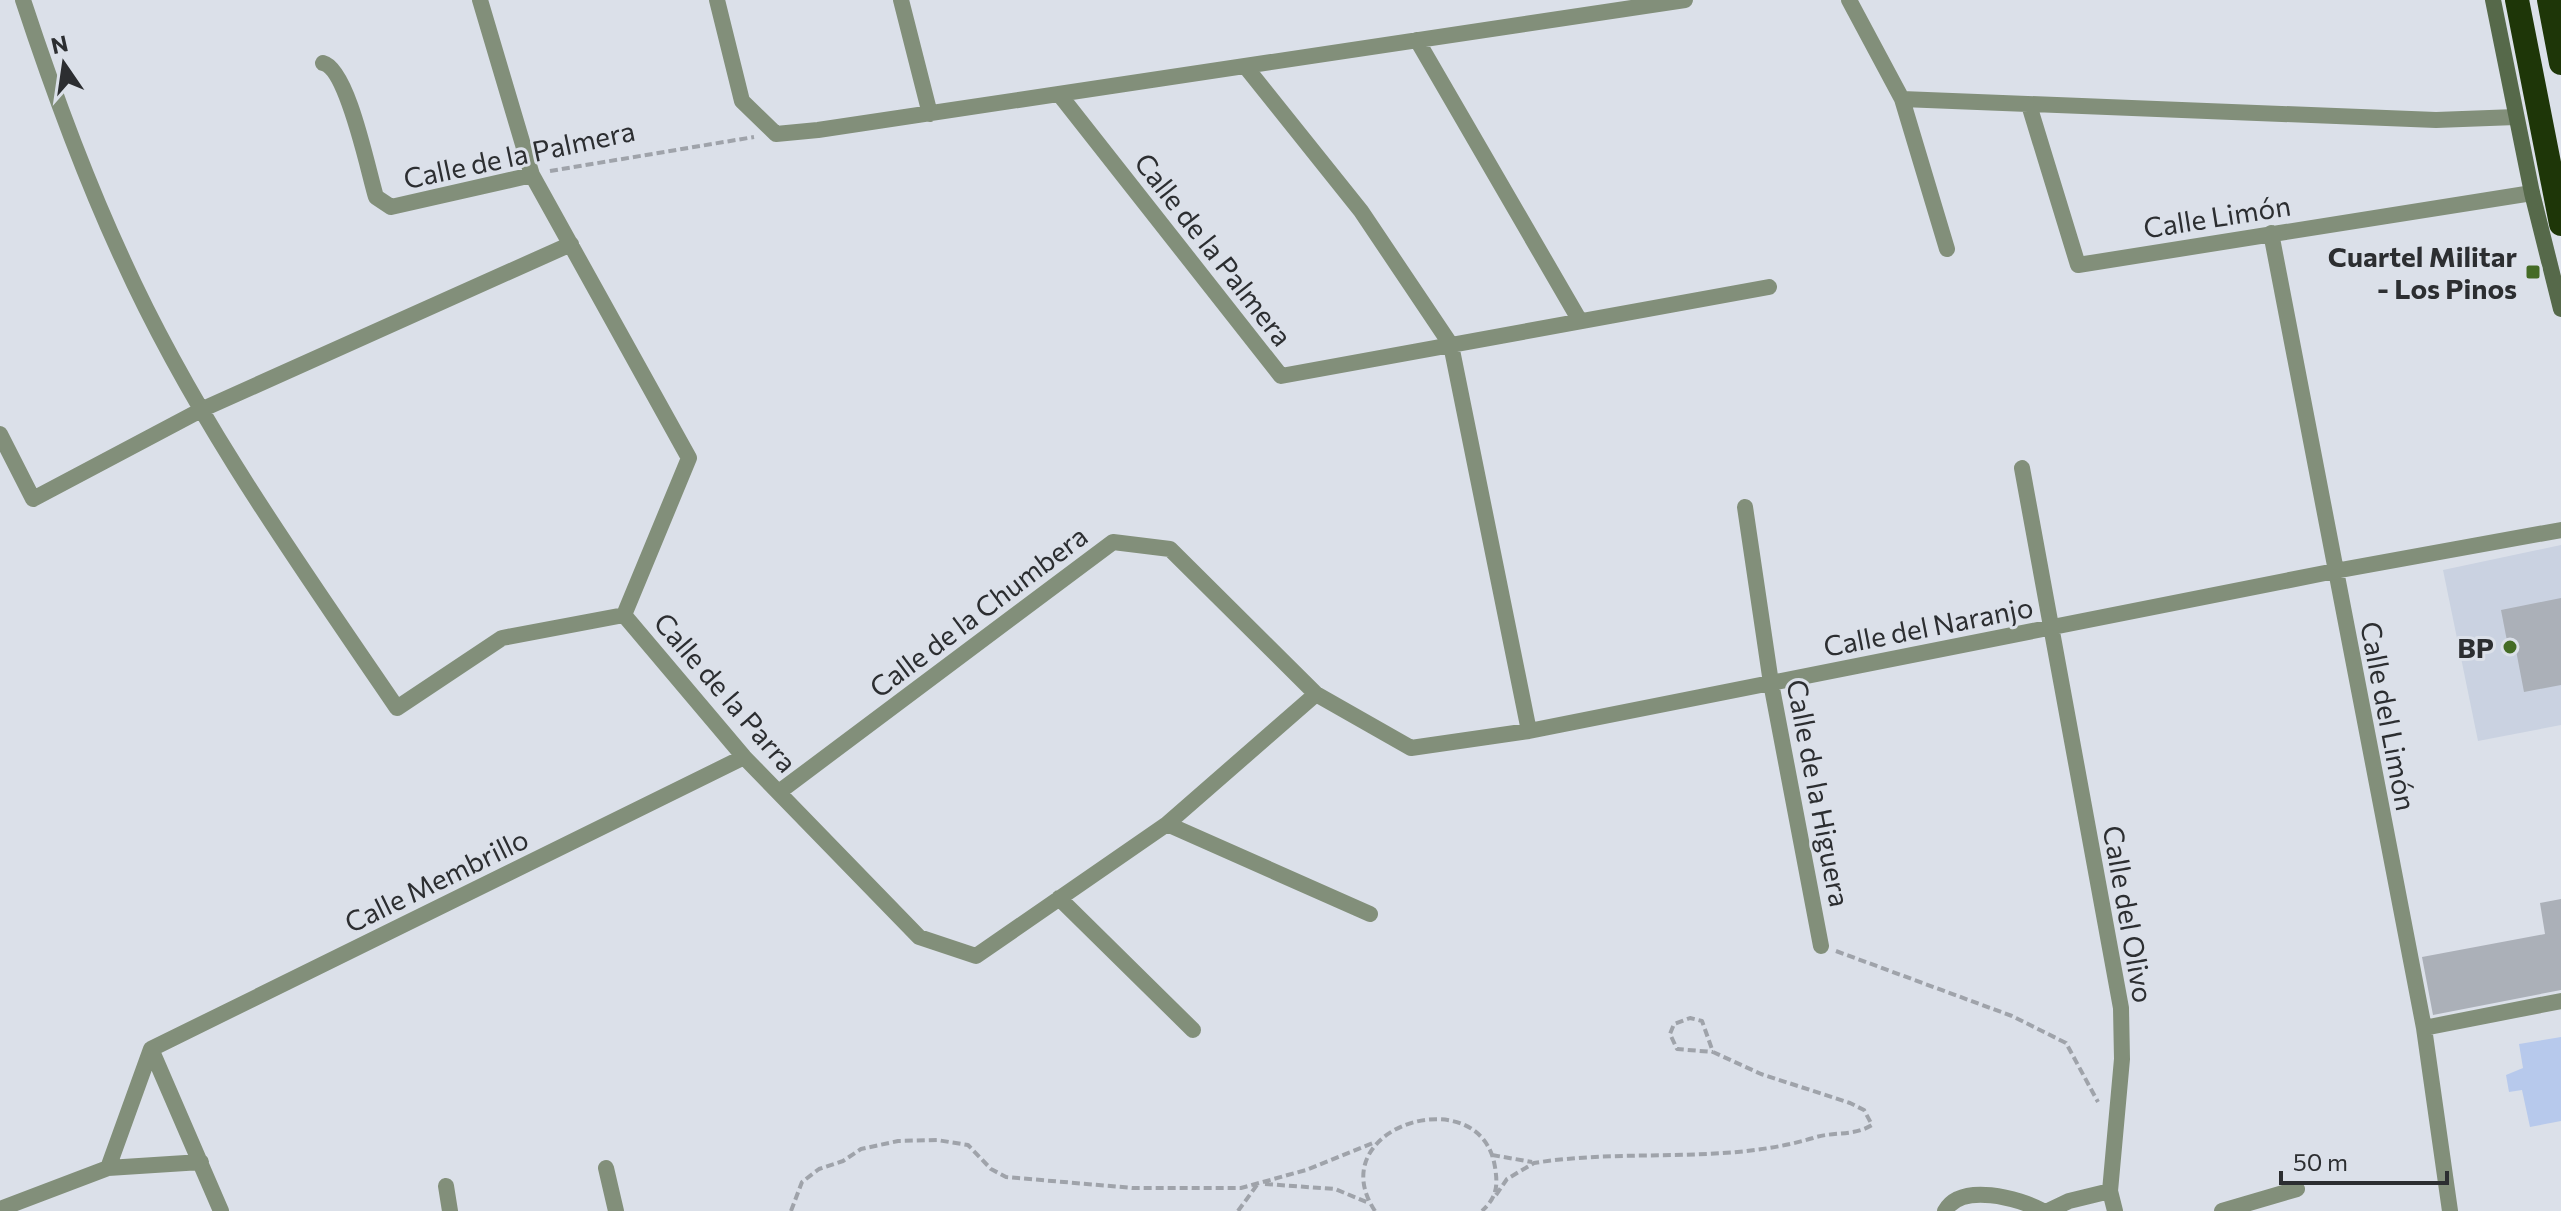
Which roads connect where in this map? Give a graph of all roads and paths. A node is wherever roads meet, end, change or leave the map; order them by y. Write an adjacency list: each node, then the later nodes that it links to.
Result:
1 (23, 0): 30 (street)
2 (480, 0): 20 (street, Calle de la Parra)
3 (717, 0): 19 (street)
4 (901, 0): 17 (street)
5 (1685, 0): 10 (street)
6 (1849, 0): 15 (street)
7 (2493, 0): 18 (street)
8 (2517, 0): 22 (highway)
9 (2549, 0): 12 (highway)
10 (1417, 40): 13 (street); 28 (street)
11 (323, 63): 20 (street, Calle de la Palmera)
12 (2561, 63)
13 (1245, 66): 14 (street); 29 (street)
14 (1059, 94): 17 (street); 29 (street, Calle de la Palmera)
15 (1902, 99): 16 (street); 25 (street)
16 (2029, 105): 18 (street); 23 (street, Calle Limón)
17 (930, 114): 19 (street)
18 (2516, 117): 21 (street)
19 (776, 134): 20 (path, Calle de la Palmera)
20 (532, 175): 24 (street, Calle de la Parra)
21 (2532, 193): 23 (street, Calle Limón); 27 (street)
22 (2561, 224)
23 (2271, 233): 35 (street, Calle del Limón)
24 (571, 244): 30 (street); 36 (street, Calle de la Parra)
25 (1947, 249)
26 (1769, 287): 28 (street, Calle de la Palmera)
27 (2561, 309)
28 (1580, 321): 29 (street, Calle de la Palmera)
29 (1451, 345): 40 (street)
30 (203, 409): 31 (street); 36 (street)
31 (0, 434)
32 (2022, 468): 37 (street, Calle del Olivo)
33 (1745, 507): 38 (street, Calle de la Higuera)
34 (2561, 530): 35 (street, Calle del Naranjo)
35 (2335, 571): 37 (street, Calle del Naranjo); 48 (street, Calle del Limón)
36 (624, 615): 41 (street, Calle de la Parra)
37 (2051, 628): 38 (street, Calle del Naranjo); 62 (street, Calle del Olivo)
38 (1771, 683): 40 (street, Calle del Naranjo); 46 (street, Calle de la Higuera)
39 (1316, 694): 40 (street, Calle del Naranjo); 42 (street, Calle de la Chumbera); 43 (street, Calle de la Parra)
40 (1529, 731)
41 (744, 757): 42 (street, Calle de la Parra); 50 (street, Calle Membrillo)
42 (779, 792): 44 (street, Calle de la Parra)
43 (1167, 824): 44 (street, Calle de la Parra); 45 (street)
44 (1059, 898): 49 (street)
45 (1370, 914)
46 (1821, 946): 52 (path)
47 (2561, 1001): 48 (street)
48 (2424, 1028): 77 (street, Calle del Limón)
49 (1193, 1030)
50 (151, 1049): 55 (street); 57 (street)
51 (1713, 1052): 51 (path); 56 (path)
52 (2099, 1112)
53 (1373, 1143): 54 (path); 59 (path); 64 (path)
54 (1492, 1155): 56 (path); 63 (path)
55 (201, 1162): 57 (street); 66 (street)
56 (1539, 1162): 63 (path)
57 (108, 1168): 65 (street)
58 (606, 1168): 68 (street)
59 (1258, 1184): 64 (path); 69 (path); 70 (path)
60 (446, 1186): 67 (street)
61 (2297, 1189): 76 (street)
62 (2110, 1191): 74 (street); 75 (street, Calle del Olivo)
63 (1496, 1195): 72 (path)
64 (1371, 1204): 71 (path)
65 (0, 1209)
66 (221, 1211)
67 (450, 1211)
68 (616, 1211)
69 (791, 1211)
70 (1238, 1211)
71 (1375, 1211)
72 (1482, 1211)
73 (1945, 1211): 74 (street)
74 (2045, 1211)
75 (2115, 1211)
76 (2222, 1211)
77 (2450, 1211)

